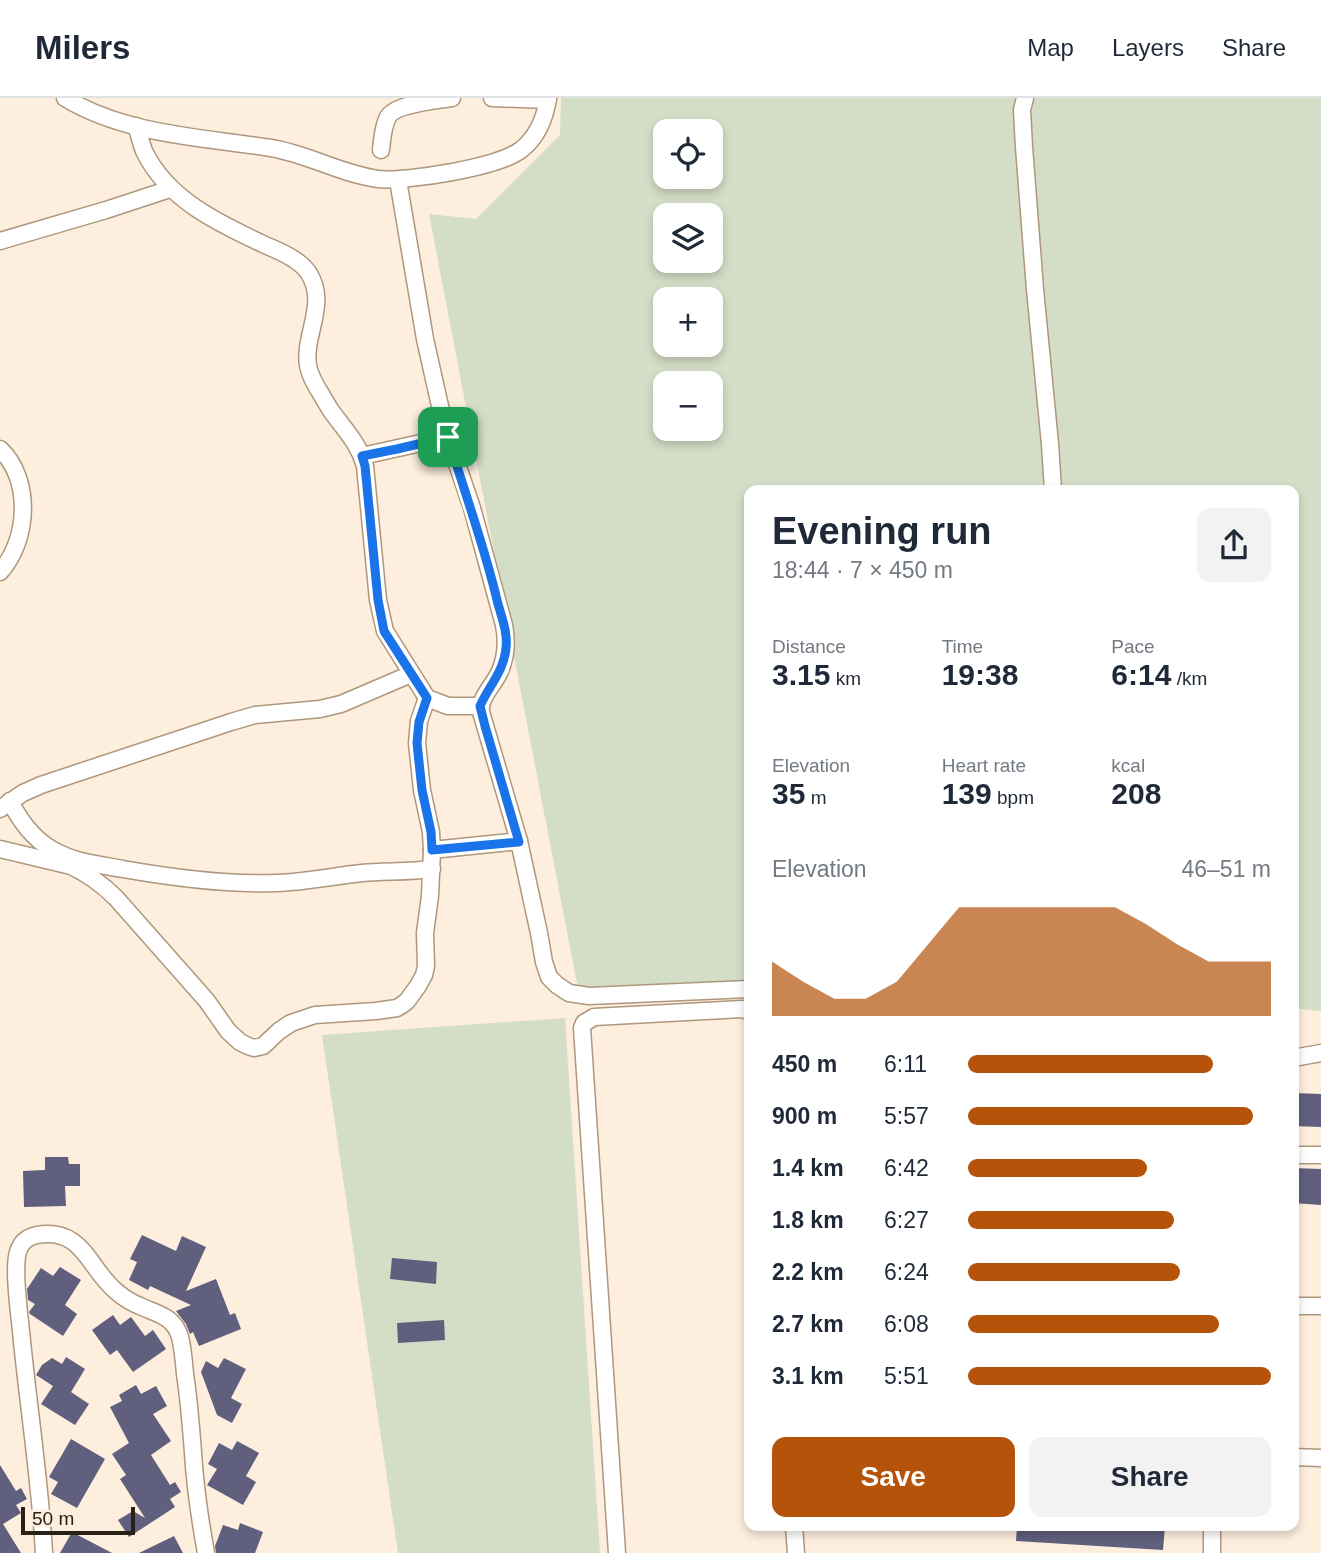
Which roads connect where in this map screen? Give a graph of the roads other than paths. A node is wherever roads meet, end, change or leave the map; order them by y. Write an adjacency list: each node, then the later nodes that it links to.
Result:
1 (65, 98): 6 (street)
2 (452, 98): 7 (street)
3 (492, 98): 5 (street)
4 (1025, 98): 14 (street)
5 (548, 99): 8 (street)
6 (136, 126): 8 (street); 9 (street)
7 (382, 150)
8 (398, 180): 11 (street)
9 (170, 189): 10 (street); 13 (street)
10 (0, 242)
11 (448, 437): 13 (street); 18 (street)
12 (0, 449): 15 (street)
13 (362, 456): 16 (street)
14 (1053, 485)
15 (0, 572)
16 (411, 674): 17 (street); 19 (street)
17 (427, 698): 18 (street); 22 (street)
18 (480, 706): 20 (street)
19 (5, 805): 23 (street)
20 (519, 842): 22 (street); 24 (street)
21 (0, 849): 23 (street)
22 (432, 850): 23 (street)
23 (432, 869)
24 (744, 989)
25 (744, 1010): 38 (street)
26 (1321, 1053): 27 (street)
27 (1299, 1057)
28 (1299, 1155): 29 (street)
29 (1321, 1155)
30 (1299, 1306): 31 (street)
31 (1321, 1306)
32 (1299, 1457): 33 (street)
33 (1321, 1458)
34 (794, 1531): 39 (street)
35 (1212, 1531): 40 (street)
36 (44, 1553): 37 (street)
37 (206, 1553)
38 (617, 1553)
39 (796, 1553)
40 (1212, 1553)

